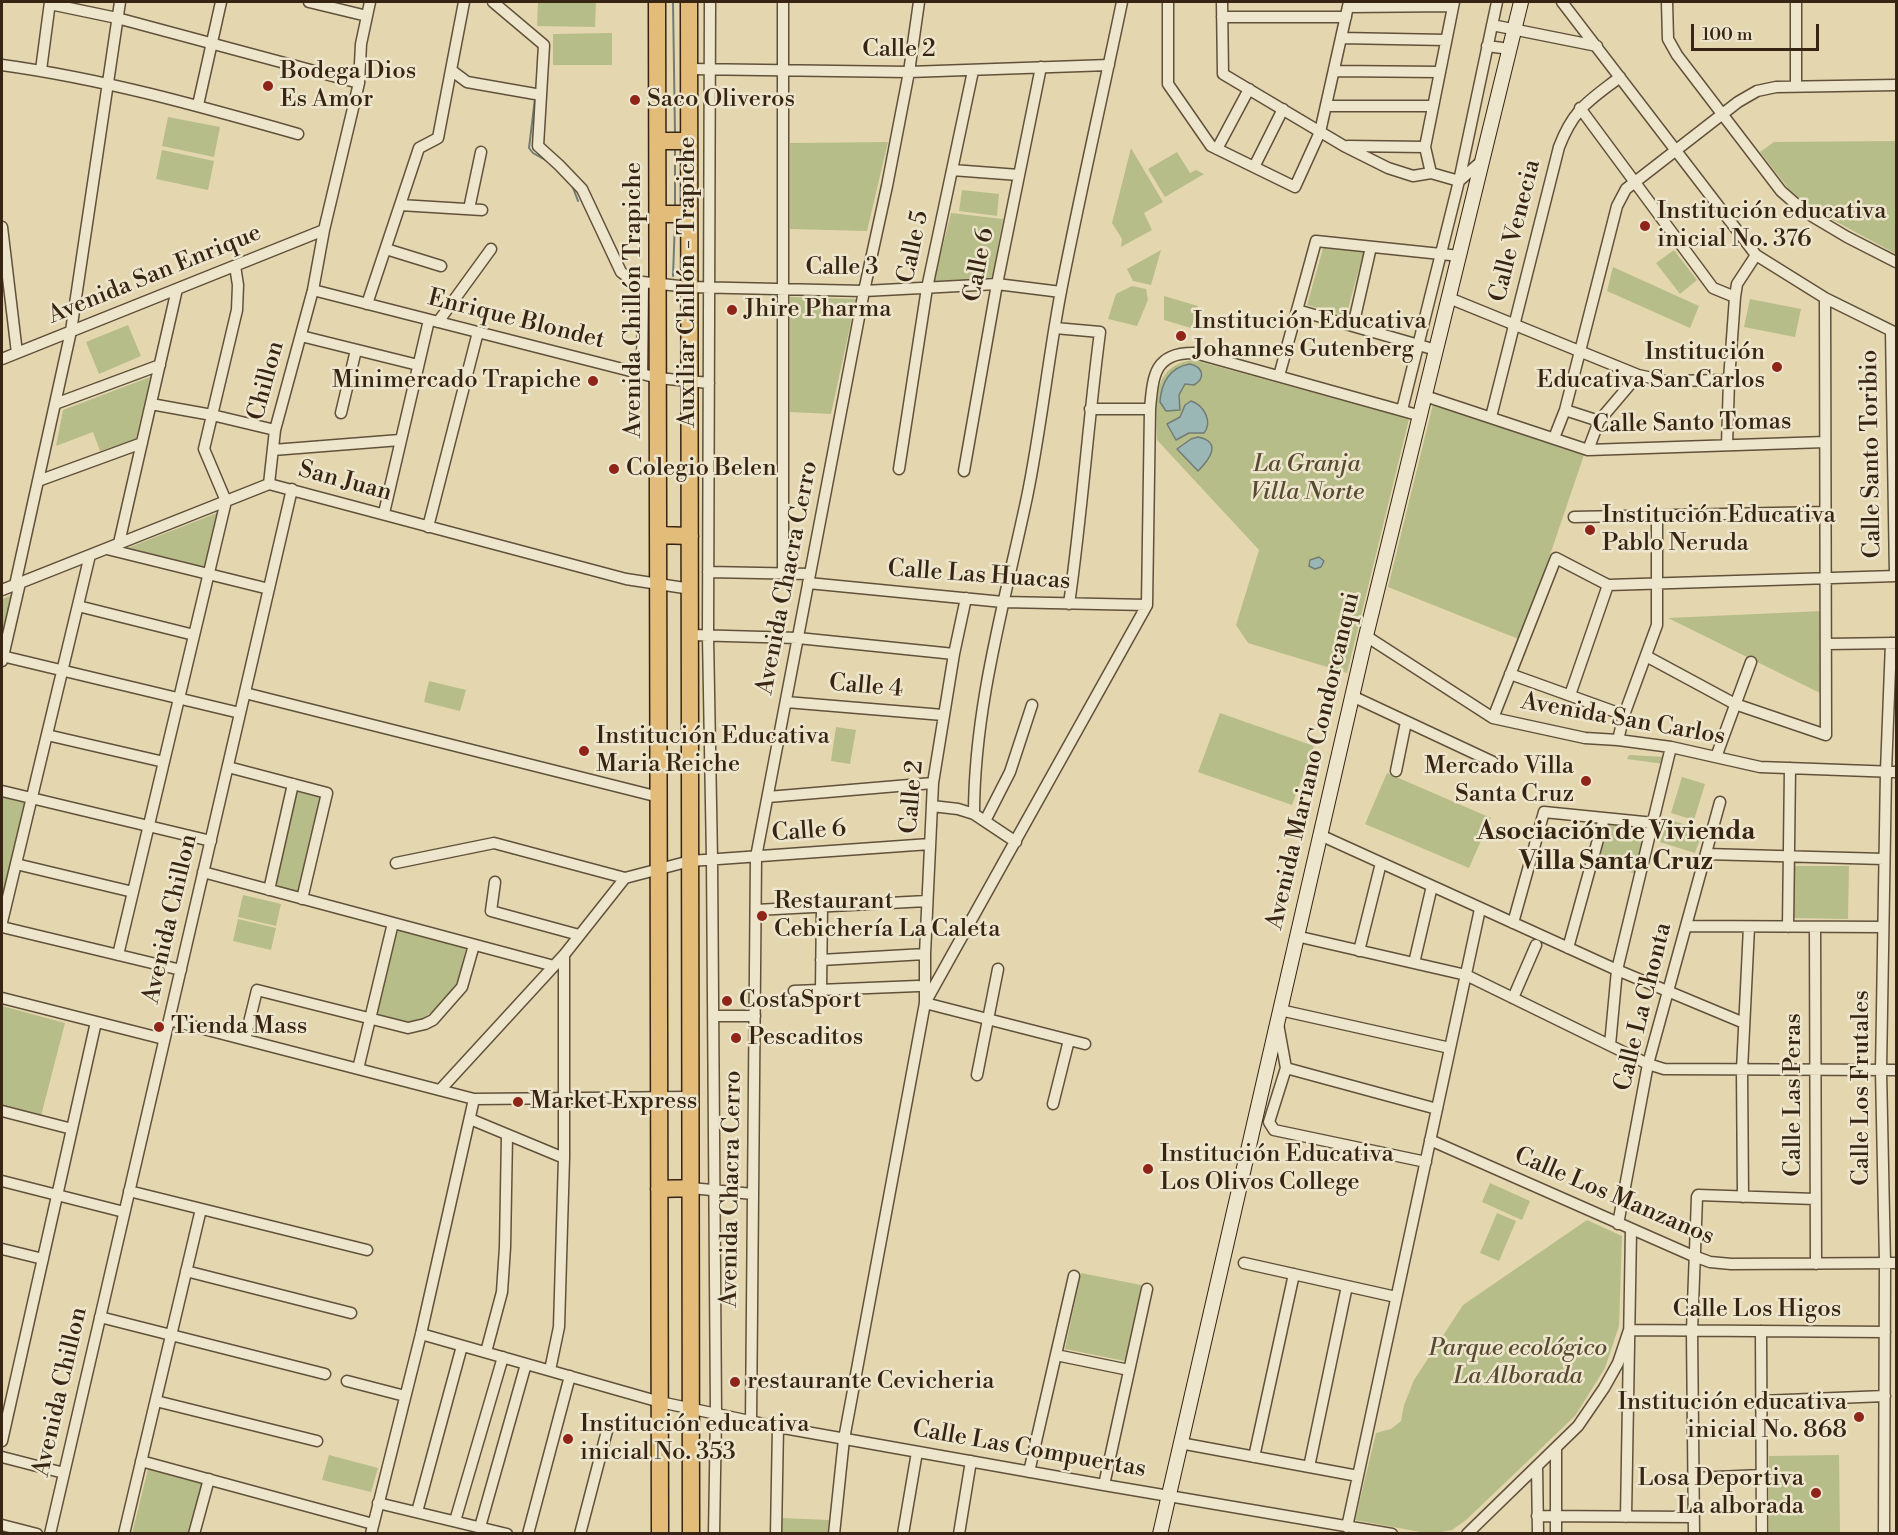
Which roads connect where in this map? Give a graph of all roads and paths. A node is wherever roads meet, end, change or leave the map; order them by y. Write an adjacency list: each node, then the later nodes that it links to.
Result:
1 (120, 2): 25 (street)
2 (221, 2): 30 (street)
3 (309, 2): 23 (street)
4 (370, 2): 23 (street, Chillon)
5 (464, 2): 40 (street)
6 (493, 2): 54 (street)
7 (657, 2): 65 (main road, Avenida Chillón Trapiche)
8 (689, 2): 37 (main road)
9 (710, 2): 38 (street, Auxiliar Chillón - Trapiche)
10 (783, 2): 41 (street)
11 (919, 2): 44 (street, Avenida Chacra Cerro)
12 (1122, 2): 35 (street)
13 (1168, 2): 69 (street)
14 (1222, 2): 24 (street)
15 (1497, 2): 26 (street)
16 (1521, 2): 27 (street, Avenida Mariano Condorcanqui)
17 (1562, 2): 32 (street)
18 (1667, 2): 60 (street)
19 (1796, 2): 50 (street)
20 (50, 3): 25 (street); 39 (street)
21 (1453, 4): 22 (street); 29 (street)
22 (1348, 8): 24 (street); 28 (street)
23 (367, 16): 48 (street, Chillon)
24 (1222, 17): 52 (street)
25 (117, 18): 30 (street); 47 (street)
26 (1492, 25): 27 (street); 31 (street)
27 (1515, 29): 32 (street); 33 (street, Avenida Mariano Condorcanqui)
28 (1341, 38): 29 (street); 43 (street)
29 (1446, 40): 45 (street)
30 (212, 44): 48 (street); 55 (street)
31 (1487, 46): 33 (street); 53 (street)
32 (1597, 46): 46 (street)
33 (1510, 49): 51 (street, Avenida Mariano Condorcanqui)
34 (2, 65): 39 (street)
35 (1109, 65): 36 (street, Calle 2); 106 (street)
36 (1041, 67): 42 (street, Calle 2); 76 (street, Calle 6)
37 (689, 69): 38 (street, Calle 2); 66 (main road)
38 (709, 69): 41 (street, Calle 2); 100 (street, Auxiliar Chillón - Trapiche)
39 (41, 70): 47 (street)
40 (451, 70): 54 (street); 81 (street)
41 (785, 70): 44 (street, Calle 2); 103 (street)
42 (973, 71): 44 (street, Calle 2); 74 (street, Calle 5)
43 (1334, 71): 45 (street); 56 (street)
44 (909, 72): 105 (street, Avenida Chacra Cerro)
45 (1440, 72): 57 (street)
46 (1620, 77): 58 (street, Calle Venecia); 70 (street)
47 (108, 82): 55 (street); 116 (street)
48 (359, 83): 87 (street, Chillon)
49 (1896, 85): 50 (street)
50 (1796, 86): 60 (street)
51 (1501, 87): 53 (street); 62 (street, Avenida Mariano Condorcanqui)
52 (1249, 89): 59 (street); 69 (street)
53 (1478, 89): 61 (street)
54 (541, 95): 97 (street)
55 (198, 105): 64 (street)
56 (1326, 106): 57 (street); 63 (street)
57 (1433, 106): 68 (street)
58 (1580, 108): 78 (street); 113 (street, Calle Venecia)
59 (1283, 109): 63 (street); 73 (street)
60 (1721, 114): 70 (street); 94 (street)
61 (1471, 122): 62 (street); 77 (street)
62 (1492, 122): 72 (street, Avenida Mariano Condorcanqui)
63 (1320, 132): 67 (street); 73 (street)
64 (298, 135)
65 (658, 141): 66 (main road); 84 (main road, Avenida Chillón Trapiche)
66 (689, 141): 85 (main road)
67 (1344, 146): 68 (street); 75 (street)
68 (1425, 147): 75 (street)
69 (1217, 149): 73 (street)
70 (1675, 149): 78 (street); 92 (street)
71 (481, 152): 82 (street)
72 (1483, 160): 77 (street); 80 (street, Avenida Mariano Condorcanqui)
73 (1254, 167)
74 (952, 170): 76 (street); 101 (street, Calle 5)
75 (1431, 173): 77 (street)
76 (1019, 175): 98 (street, Calle 6)
77 (1459, 181): 79 (street)
78 (1633, 182): 107 (street); 123 (street)
79 (1456, 193): 80 (street); 91 (street)
80 (1474, 197): 93 (street, Avenida Mariano Condorcanqui)
81 (400, 205): 82 (street); 89 (street)
82 (469, 209): 83 (street)
83 (482, 210)
84 (658, 214): 85 (main road); 97 (main road, Avenida Chillón Trapiche)
85 (689, 214): 99 (main road)
86 (2, 227): 124 (street)
87 (324, 230): 95 (street, Avenida San Enrique); 104 (street, Chillon)
88 (1371, 247): 91 (street); 111 (street); 114 (street)
89 (386, 249): 96 (street); 110 (street)
90 (491, 249): 112 (street)
91 (1441, 254): 93 (street); 120 (street)
92 (1756, 255): 107 (street); 109 (street)
93 (1460, 256): 108 (street, Avenida Mariano Condorcanqui)
94 (1896, 262)
95 (235, 266): 102 (street, Avenida San Enrique); 142 (street)
96 (441, 266)
97 (650, 284): 99 (street, Calle 3); 129 (main road, Avenida Chillón Trapiche)
98 (998, 284): 101 (street, Calle 3); 106 (street, Calle 3); 155 (street, Calle 6)
99 (689, 287): 100 (street, Calle 3); 132 (main road)
100 (710, 287): 103 (street, Calle 3); 133 (street, Auxiliar Chillón - Trapiche)
101 (927, 288): 105 (street, Calle 3); 154 (street, Calle 5)
102 (177, 289): 116 (street, Avenida San Enrique); 126 (street)
103 (783, 289): 105 (street, Calle 3); 171 (street)
104 (313, 290): 110 (street, Enrique Blondet); 119 (street, Chillon)
105 (864, 291): 175 (street, Avenida Chacra Cerro)
106 (1061, 292): 115 (street)
107 (1735, 297): 131 (street)
108 (1449, 298): 113 (street); 122 (street, Avenida Mariano Condorcanqui)
109 (1825, 298): 118 (street); 149 (street)
110 (368, 304): 112 (street, Enrique Blondet)
111 (1297, 310): 114 (street); 130 (street)
112 (434, 321): 117 (street, Enrique Blondet); 127 (street)
113 (1515, 324): 123 (street); 144 (street, Calle Venecia)
114 (1353, 326): 120 (street)
115 (1055, 328): 137 (street); 184 (street)
116 (71, 332): 124 (street, Avenida San Enrique); 135 (street)
117 (478, 332): 129 (street, Enrique Blondet); 164 (street)
118 (1894, 332): 173 (street, Calle Santo Toribio)
119 (301, 336): 121 (street); 146 (street, Chillon)
120 (1418, 345): 122 (street); 139 (street)
121 (356, 350): 127 (street); 141 (street)
122 (1437, 350): 134 (street, Avenida Mariano Condorcanqui)
123 (1581, 351): 128 (street); 140 (street)
124 (17, 353): 125 (street, Avenida San Enrique)
125 (2, 359)
126 (160, 365): 135 (street); 136 (street)
127 (418, 365): 148 (street)
128 (1638, 375): 131 (street); 145 (street)
129 (650, 376): 132 (street, Enrique Blondet); 165 (main road, Avenida Chillón Trapiche)
130 (1279, 376): 138 (street); 139 (street)
131 (1729, 380): 151 (street)
132 (690, 383): 133 (street, Enrique Blondet); 166 (main road)
133 (709, 383): 170 (street, Auxiliar Chillón - Trapiche)
134 (1425, 396): 143 (street, Avenida Mariano Condorcanqui); 144 (street, Calle Santo Tomas)
135 (55, 404): 156 (street)
136 (151, 404): 142 (street); 150 (street)
137 (1090, 409): 138 (street); 185 (street)
138 (1150, 409): 186 (street)
139 (1402, 410): 143 (street)
140 (1565, 410): 145 (street); 147 (street)
141 (340, 413)
142 (212, 415): 146 (street); 159 (street)
143 (1420, 416): 191 (street, Avenida Mariano Condorcanqui)
144 (1491, 417): 147 (street, Calle Santo Tomas)
145 (1599, 421): 153 (street)
146 (275, 430): 152 (street, Chillon)
147 (1554, 438): 153 (street, Calle Santo Tomas)
148 (400, 440): 152 (street); 161 (street)
149 (1825, 442): 151 (street, Calle Santo Tomas); 160 (street)
150 (142, 443): 156 (street); 167 (street)
151 (1727, 445): 153 (street, Calle Santo Tomas)
152 (273, 450): 157 (street, Chillon)
153 (1588, 450)
154 (899, 470)
155 (964, 471)
156 (38, 481): 176 (street)
157 (268, 483): 158 (street, San Juan); 159 (street, San Juan)
158 (292, 489): 161 (street, San Juan); 180 (street, Avenida Chillon)
159 (226, 501): 167 (street, San Juan); 172 (street)
160 (1825, 512): 162 (street); 174 (street)
161 (384, 513): 164 (street, San Juan)
162 (1657, 516): 163 (street); 177 (street)
163 (1574, 517)
164 (428, 527): 178 (street, San Juan)
165 (658, 535): 166 (main road); 178 (main road, Avenida Chillón Trapiche)
166 (690, 536): 181 (main road)
167 (119, 543): 168 (street, San Juan)
168 (106, 549): 169 (street, San Juan); 172 (street)
169 (90, 555): 176 (street, San Juan); 187 (street)
170 (708, 572): 171 (street, Calle Las Huacas); 190 (street, Auxiliar Chillón - Trapiche)
171 (783, 573): 175 (street, Calle Las Huacas)
172 (209, 574): 180 (street); 188 (street)
173 (1896, 576): 174 (street)
174 (1826, 578): 177 (street); 194 (street)
175 (809, 579): 183 (street, Calle Las Huacas); 192 (street, Avenida Chacra Cerro)
176 (17, 584): 182 (street, San Juan); 197 (street)
177 (1658, 584): 179 (street); 196 (street)
178 (658, 585): 181 (street, San Juan); 226 (main road, Avenida Chillón Trapiche)
179 (1608, 585): 200 (street); 202 (street)
180 (269, 589): 201 (street, Avenida Chillon)
181 (690, 589): 189 (main road)
182 (2, 590)
183 (966, 598): 184 (street, Calle Las Huacas); 195 (street, Calle 2)
184 (1003, 602): 185 (street, Calle Las Huacas); 231 (street)
185 (1069, 604): 186 (street, Calle Las Huacas)
186 (1147, 605): 238 (street)
187 (78, 606): 188 (street); 199 (street)
188 (194, 635): 204 (street)
189 (690, 636): 190 (street); 245 (main road)
190 (708, 636): 192 (street); 243 (street, Auxiliar Chillón - Trapiche)
191 (1366, 636): 203 (street, Avenida Mariano Condorcanqui); 211 (street, Avenida San Carlos)
192 (798, 638): 195 (street); 205 (street, Avenida Chacra Cerro)
193 (1894, 643): 194 (street); 222 (street, Calle Los Frutales)
194 (1826, 644): 206 (street)
195 (954, 654): 209 (street, Calle 2)
196 (1646, 656): 206 (street); 210 (street)
197 (2, 658): 199 (street)
198 (1750, 662): 206 (street)
199 (62, 670): 204 (street); 213 (street)
200 (1510, 674): 202 (street); 211 (street)
201 (245, 693): 208 (street, Avenida Chillon); 226 (street)
202 (1570, 695): 210 (street)
203 (1352, 696): 212 (street); 236 (street, Avenida Mariano Condorcanqui)
204 (179, 698): 208 (street); 217 (street)
205 (786, 702): 209 (street, Calle 4); 227 (street, Avenida Chacra Cerro)
206 (1735, 704): 216 (street)
207 (1032, 705): 233 (street)
208 (240, 713): 219 (street, Avenida Chillon)
209 (943, 715): 223 (street, Calle 2)
210 (1624, 715): 214 (street)
211 (1493, 718): 214 (street, Avenida San Carlos)
212 (1406, 722): 218 (street); 221 (street)
213 (47, 735): 217 (street); 228 (street)
214 (1618, 740): 215 (street, Avenida San Carlos)
215 (1671, 747): 216 (street, Avenida San Carlos); 234 (street)
216 (1716, 757): 220 (street, Avenida San Carlos)
217 (164, 762): 235 (street)
218 (1493, 762)
219 (228, 767): 224 (street); 237 (street, Avenida Chillon)
220 (1790, 768): 222 (street, Avenida San Carlos); 241 (street)
221 (1396, 771)
222 (1891, 772): 244 (street, Calle Los Frutales)
223 (933, 783): 227 (street); 230 (street, Calle 2)
224 (293, 784): 254 (street); 256 (street)
225 (2, 791): 228 (street)
226 (659, 797): 249 (main road, Avenida Chillón Trapiche)
227 (768, 797): 242 (street, Avenida Chacra Cerro)
228 (32, 798): 235 (street); 248 (street)
229 (1719, 802): 240 (street, Calle La Chonta)
230 (932, 806): 231 (street); 239 (street, Calle 2)
231 (974, 814): 233 (street)
232 (1604, 818): 234 (street); 263 (street); 274 (street)
233 (985, 821): 238 (street)
234 (1654, 823): 284 (street)
235 (148, 826): 237 (street); 255 (street)
236 (1320, 835): 246 (street); 271 (street, Avenida Mariano Condorcanqui)
237 (211, 841): 250 (street, Avenida Chillon)
238 (1016, 842): 292 (street)
239 (930, 844): 242 (street, Calle 6); 257 (street, Calle 2)
240 (1706, 854): 241 (street); 264 (street, Calle La Chonta)
241 (1789, 856): 244 (street); 267 (street)
242 (756, 857): 243 (street, Calle 6); 260 (street, Avenida Chacra Cerro)
243 (712, 859): 245 (street, Calle 6); 294 (street, Auxiliar Chillón - Trapiche)
244 (1884, 860): 269 (street, Calle Los Frutales)
245 (690, 861): 249 (street, Calle 6); 317 (main road)
246 (1381, 862): 253 (street); 275 (street)
247 (396, 863): 251 (street)
248 (16, 864): 255 (street); 261 (street)
249 (659, 870): 251 (street, Calle 6); 316 (main road, Avenida Chillón Trapiche)
250 (203, 872): 254 (street); 283 (street, Avenida Chillon)
251 (625, 878): 270 (street)
252 (495, 882): 270 (street)
253 (1432, 886): 259 (street); 280 (street)
254 (269, 890): 256 (street)
255 (133, 892): 277 (street)
256 (302, 899): 262 (street)
257 (927, 901): 258 (street); 276 (street, Calle 2)
258 (822, 907): 260 (street); 279 (street)
259 (1480, 909): 263 (street); 285 (street)
260 (756, 910): 295 (street, Avenida Chacra Cerro)
261 (2, 922)
262 (393, 923): 272 (street); 298 (street)
263 (1513, 923): 274 (street)
264 (1687, 926): 266 (street); 289 (street, Calle La Chonta)
265 (2, 927): 277 (street)
266 (1749, 927): 267 (street); 300 (street)
267 (1788, 927): 268 (street)
268 (1815, 927): 269 (street); 310 (street, Calle Las Peras)
269 (1883, 927): 312 (street, Calle Los Frutales)
270 (579, 935): 278 (street)
271 (1296, 936): 275 (street); 293 (street, Avenida Mariano Condorcanqui)
272 (474, 945): 281 (street); 298 (street)
273 (1536, 945): 291 (street)
274 (1568, 948): 284 (street)
275 (1359, 951): 280 (street)
276 (925, 954): 279 (street); 292 (street, Calle 2)
277 (118, 955): 283 (street)
278 (564, 955): 281 (street); 318 (street)
279 (822, 960): 287 (street)
280 (1414, 963): 285 (street)
281 (554, 966): 315 (street)
282 (998, 969): 296 (street)
283 (181, 970): 297 (street, Avenida Chillon)
284 (1617, 970): 289 (street); 305 (street)
285 (1466, 975): 291 (street); 306 (street)
286 (918, 986): 287 (street)
287 (821, 990): 288 (street)
288 (794, 991)
289 (1668, 992): 300 (street); 307 (street, Calle La Chonta)
290 (2, 998): 299 (street)
291 (1513, 998): 305 (street)
292 (925, 1003): 296 (street); 383 (street)
293 (1279, 1015): 306 (street); 308 (street); 386 (street, Avenida Mariano Condorcanqui)
294 (713, 1016): 295 (street); 333 (street, Auxiliar Chillón - Trapiche)
295 (755, 1016): 334 (street, Avenida Chacra Cerro)
296 (988, 1019): 303 (street); 314 (street)
297 (169, 1020): 301 (street); 302 (street, Avenida Chillon)
298 (370, 1020): 301 (street); 309 (street)
299 (96, 1022): 302 (street); 324 (street)
300 (1744, 1023): 311 (street)
301 (245, 1039): 309 (street)
302 (164, 1040): 332 (street, Avenida Chillon)
303 (1070, 1040): 304 (street); 320 (street)
304 (1085, 1044)
305 (1610, 1045): 307 (street)
306 (1450, 1048): 321 (street)
307 (1648, 1064): 311 (street); 340 (street, Calle La Chonta)
308 (1286, 1068): 321 (street); 328 (street)
309 (358, 1069): 315 (street)
310 (1815, 1069): 311 (street); 312 (street); 337 (street, Calle Las Peras)
311 (1742, 1070): 336 (street)
312 (1881, 1070): 313 (street); 347 (street, Calle Los Frutales)
313 (1896, 1070)
314 (976, 1075)
315 (440, 1090): 319 (street)
316 (660, 1097): 317 (street); 318 (street); 331 (main road, Avenida Chillón Trapiche)
317 (691, 1097): 330 (main road)
318 (563, 1098): 319 (street); 327 (street)
319 (474, 1099): 323 (street)
320 (1053, 1104)
321 (1437, 1109): 326 (street)
322 (2, 1112): 324 (street)
323 (470, 1119): 325 (street); 361 (street)
324 (72, 1129): 335 (street)
325 (507, 1135): 327 (street); 364 (street)
326 (1430, 1140): 328 (street); 340 (street, Calle Los Manzanos)
327 (564, 1158): 368 (street)
328 (1426, 1162): 354 (street)
329 (2, 1181): 335 (street)
330 (691, 1188): 331 (main road); 333 (street); 378 (main road)
331 (659, 1190): 377 (main road, Avenida Chillón Trapiche)
332 (129, 1191): 338 (street); 339 (street, Avenida Chillon)
333 (714, 1191): 334 (street); 379 (street, Auxiliar Chillón - Trapiche)
334 (753, 1194): 380 (street, Avenida Chacra Cerro)
335 (57, 1195): 339 (street); 345 (street)
336 (1743, 1197): 337 (street); 344 (street)
337 (1815, 1199): 348 (street, Calle Las Peras)
338 (201, 1209): 343 (street); 349 (street)
339 (124, 1212): 356 (street, Avenida Chillon)
340 (1618, 1224): 341 (street, Calle Los Manzanos)
341 (1631, 1230): 344 (street, Calle Los Manzanos); 357 (street)
342 (2, 1249): 345 (street)
343 (367, 1250)
344 (1694, 1256): 348 (street, Calle Los Manzanos); 358 (street)
345 (43, 1259): 384 (street)
346 (1244, 1263): 350 (street)
347 (1891, 1263): 348 (street, Calle Los Manzanos); 360 (street, Calle Los Frutales)
348 (1816, 1264)
349 (186, 1271): 355 (street); 362 (street)
350 (1294, 1274): 352 (street); 390 (street)
351 (1074, 1276): 365 (street)
352 (1347, 1286): 354 (street); 396 (street)
353 (1147, 1289): 369 (street)
354 (1396, 1298): 400 (street)
355 (351, 1312)
356 (100, 1317): 362 (street); 398 (street, Avenida Chillon)
357 (1629, 1330): 358 (street, Calle Los Higos); 387 (street); 409 (street)
358 (1692, 1331): 359 (street, Calle Los Higos); 401 (street)
359 (1761, 1331): 360 (street, Calle Los Higos); 376 (street)
360 (1885, 1332): 374 (street, Calle Los Frutales)
361 (421, 1334): 363 (street, Calle Las Compuertas); 373 (street)
362 (171, 1336): 370 (street); 375 (street)
363 (462, 1346): 364 (street, Calle Las Compuertas); 406 (street)
364 (486, 1352): 366 (street, Calle Las Compuertas)
365 (1056, 1355): 369 (street); 397 (street)
366 (503, 1357): 367 (street, Calle Las Compuertas); 411 (street)
367 (526, 1364): 368 (street, Calle Las Compuertas); 413 (street)
368 (550, 1370): 371 (street, Calle Las Compuertas)
369 (1129, 1370): 403 (street)
370 (325, 1374)
371 (570, 1376): 377 (street, Calle Las Compuertas); 421 (street)
372 (347, 1381): 373 (street)
373 (405, 1396): 405 (street)
374 (1885, 1396): 376 (street); 394 (street, Calle Los Frutales)
375 (156, 1401): 385 (street); 391 (street)
376 (1761, 1401): 399 (street)
377 (660, 1402): 378 (street, Calle Las Compuertas); 423 (main road, Avenida Chillón Trapiche)
378 (691, 1408): 379 (street, Calle Las Compuertas); 424 (main road)
379 (716, 1414): 380 (street, Calle Las Compuertas); 425 (street, Auxiliar Chillón - Trapiche)
380 (751, 1421): 382 (street, Calle Las Compuertas)
381 (608, 1427): 422 (street)
382 (778, 1427): 383 (street, Calle Las Compuertas); 426 (street)
383 (844, 1439): 388 (street, Calle Las Compuertas); 427 (street)
384 (2, 1441)
385 (317, 1441)
386 (1180, 1443): 390 (street); 404 (street, Avenida Mariano Condorcanqui)
387 (1556, 1449): 393 (street); 408 (street)
388 (917, 1452): 392 (street, Calle Las Compuertas); 428 (street)
389 (2, 1457): 398 (street)
390 (1254, 1457): 396 (street)
391 (141, 1461): 402 (street); 418 (street)
392 (971, 1461): 397 (street, Calle Las Compuertas); 429 (street)
393 (1537, 1466): 407 (street); 432 (street)
394 (1884, 1466): 395 (street); 437 (street, Calle Los Frutales)
395 (1896, 1466)
396 (1309, 1467): 400 (street)
397 (1029, 1472): 403 (street, Calle Las Compuertas)
398 (64, 1473): 417 (street, Avenida Chillon)
399 (1761, 1475): 401 (street); 436 (street)
400 (1358, 1476): 414 (street)
401 (1693, 1478): 410 (street)
402 (209, 1479): 415 (street); 419 (street)
403 (1104, 1485): 404 (street, Calle Las Compuertas)
404 (1169, 1496): 414 (street, Calle Las Compuertas); 430 (street, Avenida Mariano Condorcanqui)
405 (378, 1503): 406 (street); 415 (street)
406 (417, 1512): 411 (street)
407 (1537, 1516): 408 (street); 433 (street)
408 (1556, 1516): 409 (street); 434 (street)
409 (1626, 1517): 410 (street)
410 (1694, 1518): 435 (street)
411 (455, 1521): 413 (street)
412 (2, 1525): 416 (street)
413 (480, 1527): 420 (street)
414 (1347, 1527): 431 (street, Calle Las Compuertas)
415 (372, 1528)
416 (37, 1533)
417 (50, 1533)
418 (124, 1533)
419 (194, 1533)
420 (507, 1533)
421 (528, 1533)
422 (580, 1533)
423 (660, 1533)
424 (691, 1533)
425 (714, 1533)
426 (776, 1533)
427 (834, 1533)
428 (903, 1533)
429 (959, 1533)
430 (1160, 1533)
431 (1392, 1533)
432 (1467, 1533)
433 (1538, 1533)
434 (1556, 1533)
435 (1694, 1533)
436 (1762, 1533)
437 (1884, 1533)

